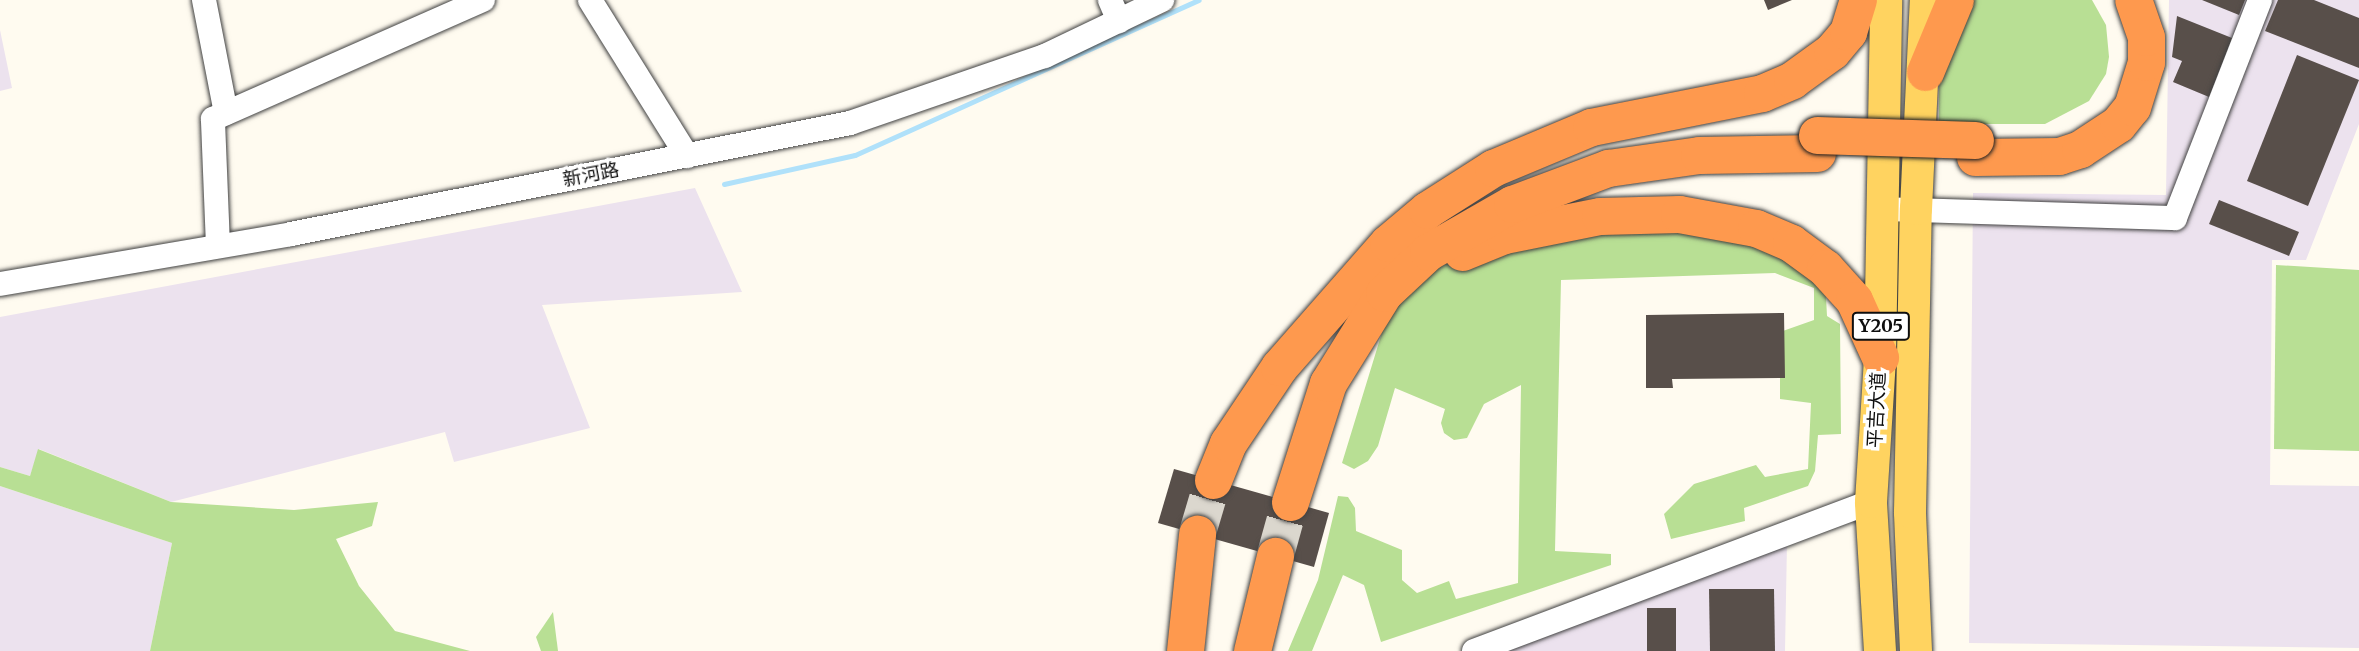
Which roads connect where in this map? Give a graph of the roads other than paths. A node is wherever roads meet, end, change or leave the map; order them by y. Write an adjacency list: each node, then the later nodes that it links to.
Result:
1 (204, 0): 14 (street)
2 (483, 0): 14 (street)
3 (590, 0): 17 (street)
4 (1162, 0): 12 (street, 新河路)
5 (1858, 0): 23 (highway)
6 (1886, 0): 18 (main road, 平吉大道 / Y205)
7 (1926, 0): 13 (main road, 平吉大道 / Y205)
8 (1955, 0): 13 (highway)
9 (2110, 0): 16 (highway)
10 (2133, 0): 16 (highway)
11 (2260, 0): 19 (street)
12 (1115, 10): 17 (street, 新河路)
13 (1925, 72): 19 (main road, 平吉大道 / Y205)
14 (226, 113): 20 (street)
15 (1817, 144): 16 (highway); 23 (highway); 24 (highway)
16 (1975, 148)
17 (687, 156): 20 (street, 新河路)
18 (1882, 209): 19 (street); 22 (main road, 平吉大道 / Y205)
19 (1916, 209): 34 (main road, 平吉大道 / Y205)
20 (219, 246): 21 (street, 新河路)
21 (0, 284)
22 (1880, 357): 24 (highway); 27 (main road, 平吉大道 / Y205)
23 (1279, 367): 25 (highway)
24 (1328, 383): 26 (highway)
25 (1213, 480)
26 (1290, 502)
27 (1871, 502): 32 (street); 33 (main road, 平吉大道 / Y205)
28 (1197, 534): 30 (highway)
29 (1275, 556): 31 (highway)
30 (1185, 651)
31 (1252, 651)
32 (1474, 651)
33 (1880, 651)
34 (1916, 651)

